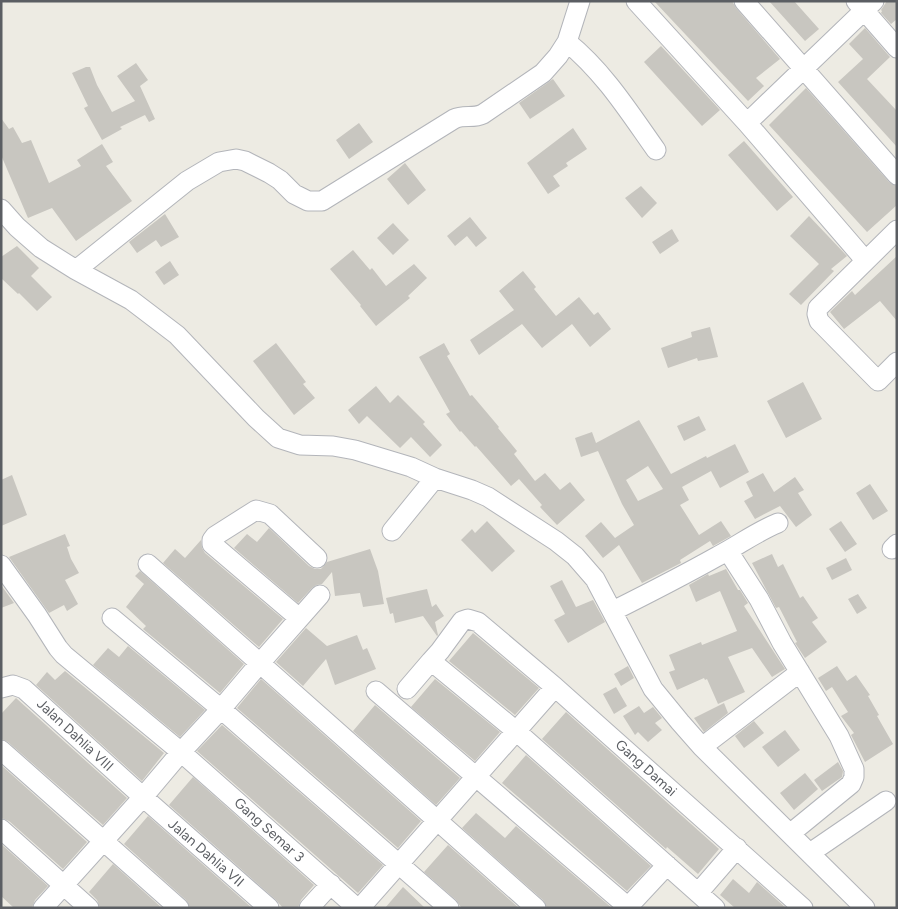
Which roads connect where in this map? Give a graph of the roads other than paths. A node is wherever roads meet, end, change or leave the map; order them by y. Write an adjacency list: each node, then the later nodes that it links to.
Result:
1 (580, 1): 5 (street)
2 (636, 1): 8 (street)
3 (744, 1): 7 (street)
4 (865, 4): 6 (street); 7 (street)
5 (567, 42): 9 (street); 14 (street)
6 (897, 48)
7 (805, 68): 8 (street); 10 (street)
8 (747, 123): 13 (street)
9 (656, 150)
10 (897, 175)
11 (1, 209): 14 (street)
12 (897, 230): 13 (street)
13 (865, 260): 15 (street)
14 (76, 270): 16 (street)
15 (897, 362)
16 (435, 478): 18 (street); 24 (street)
17 (778, 523): 19 (street)
18 (392, 531)
19 (728, 550): 24 (street); 29 (street)
20 (317, 558): 26 (street)
21 (148, 564): 28 (street)
22 (1, 565): 38 (street, Gang Semar 3)
23 (320, 595): 26 (street)
24 (613, 611): 36 (street)
25 (112, 618): 34 (street)
26 (299, 618): 28 (street)
27 (431, 661): 30 (street, Gang Damai); 32 (street); 35 (street)
28 (260, 663): 34 (street); 42 (street)
29 (800, 672): 36 (street); 44 (street)
30 (555, 687): 35 (street); 46 (street, Gang Damai)
31 (1, 688): 40 (street, Jalan Dahlia VIII)
32 (407, 689)
33 (376, 691): 39 (street)
34 (221, 709): 38 (street); 48 (street)
35 (516, 731): 39 (street); 49 (street)
36 (702, 747): 44 (street)
37 (1, 750): 45 (street)
38 (181, 752): 40 (street); 50 (street, Gang Semar 3)
39 (476, 777): 42 (street); 53 (street)
40 (143, 798): 45 (street); 57 (street, Jalan Dahlia VII)
41 (886, 801): 47 (street)
42 (438, 820): 48 (street); 61 (street)
43 (1, 829): 51 (street)
44 (791, 833): 47 (street)
45 (103, 840): 51 (street); 56 (street)
46 (737, 848): 52 (street); 63 (street, Gang Damai)
47 (810, 853): 64 (street)
48 (399, 864): 59 (street); 60 (street)
49 (667, 864): 52 (street); 53 (street)
50 (330, 884): 58 (street); 59 (street, Gang Semar 3)
51 (63, 885): 54 (street); 55 (street)
52 (698, 892): 62 (street)
53 (628, 907)
54 (43, 908)
55 (89, 908)
56 (179, 908)
57 (269, 908)
58 (309, 908)
59 (359, 908)
60 (449, 908)
61 (536, 908)
62 (715, 908)
63 (803, 908)
64 (865, 908)

